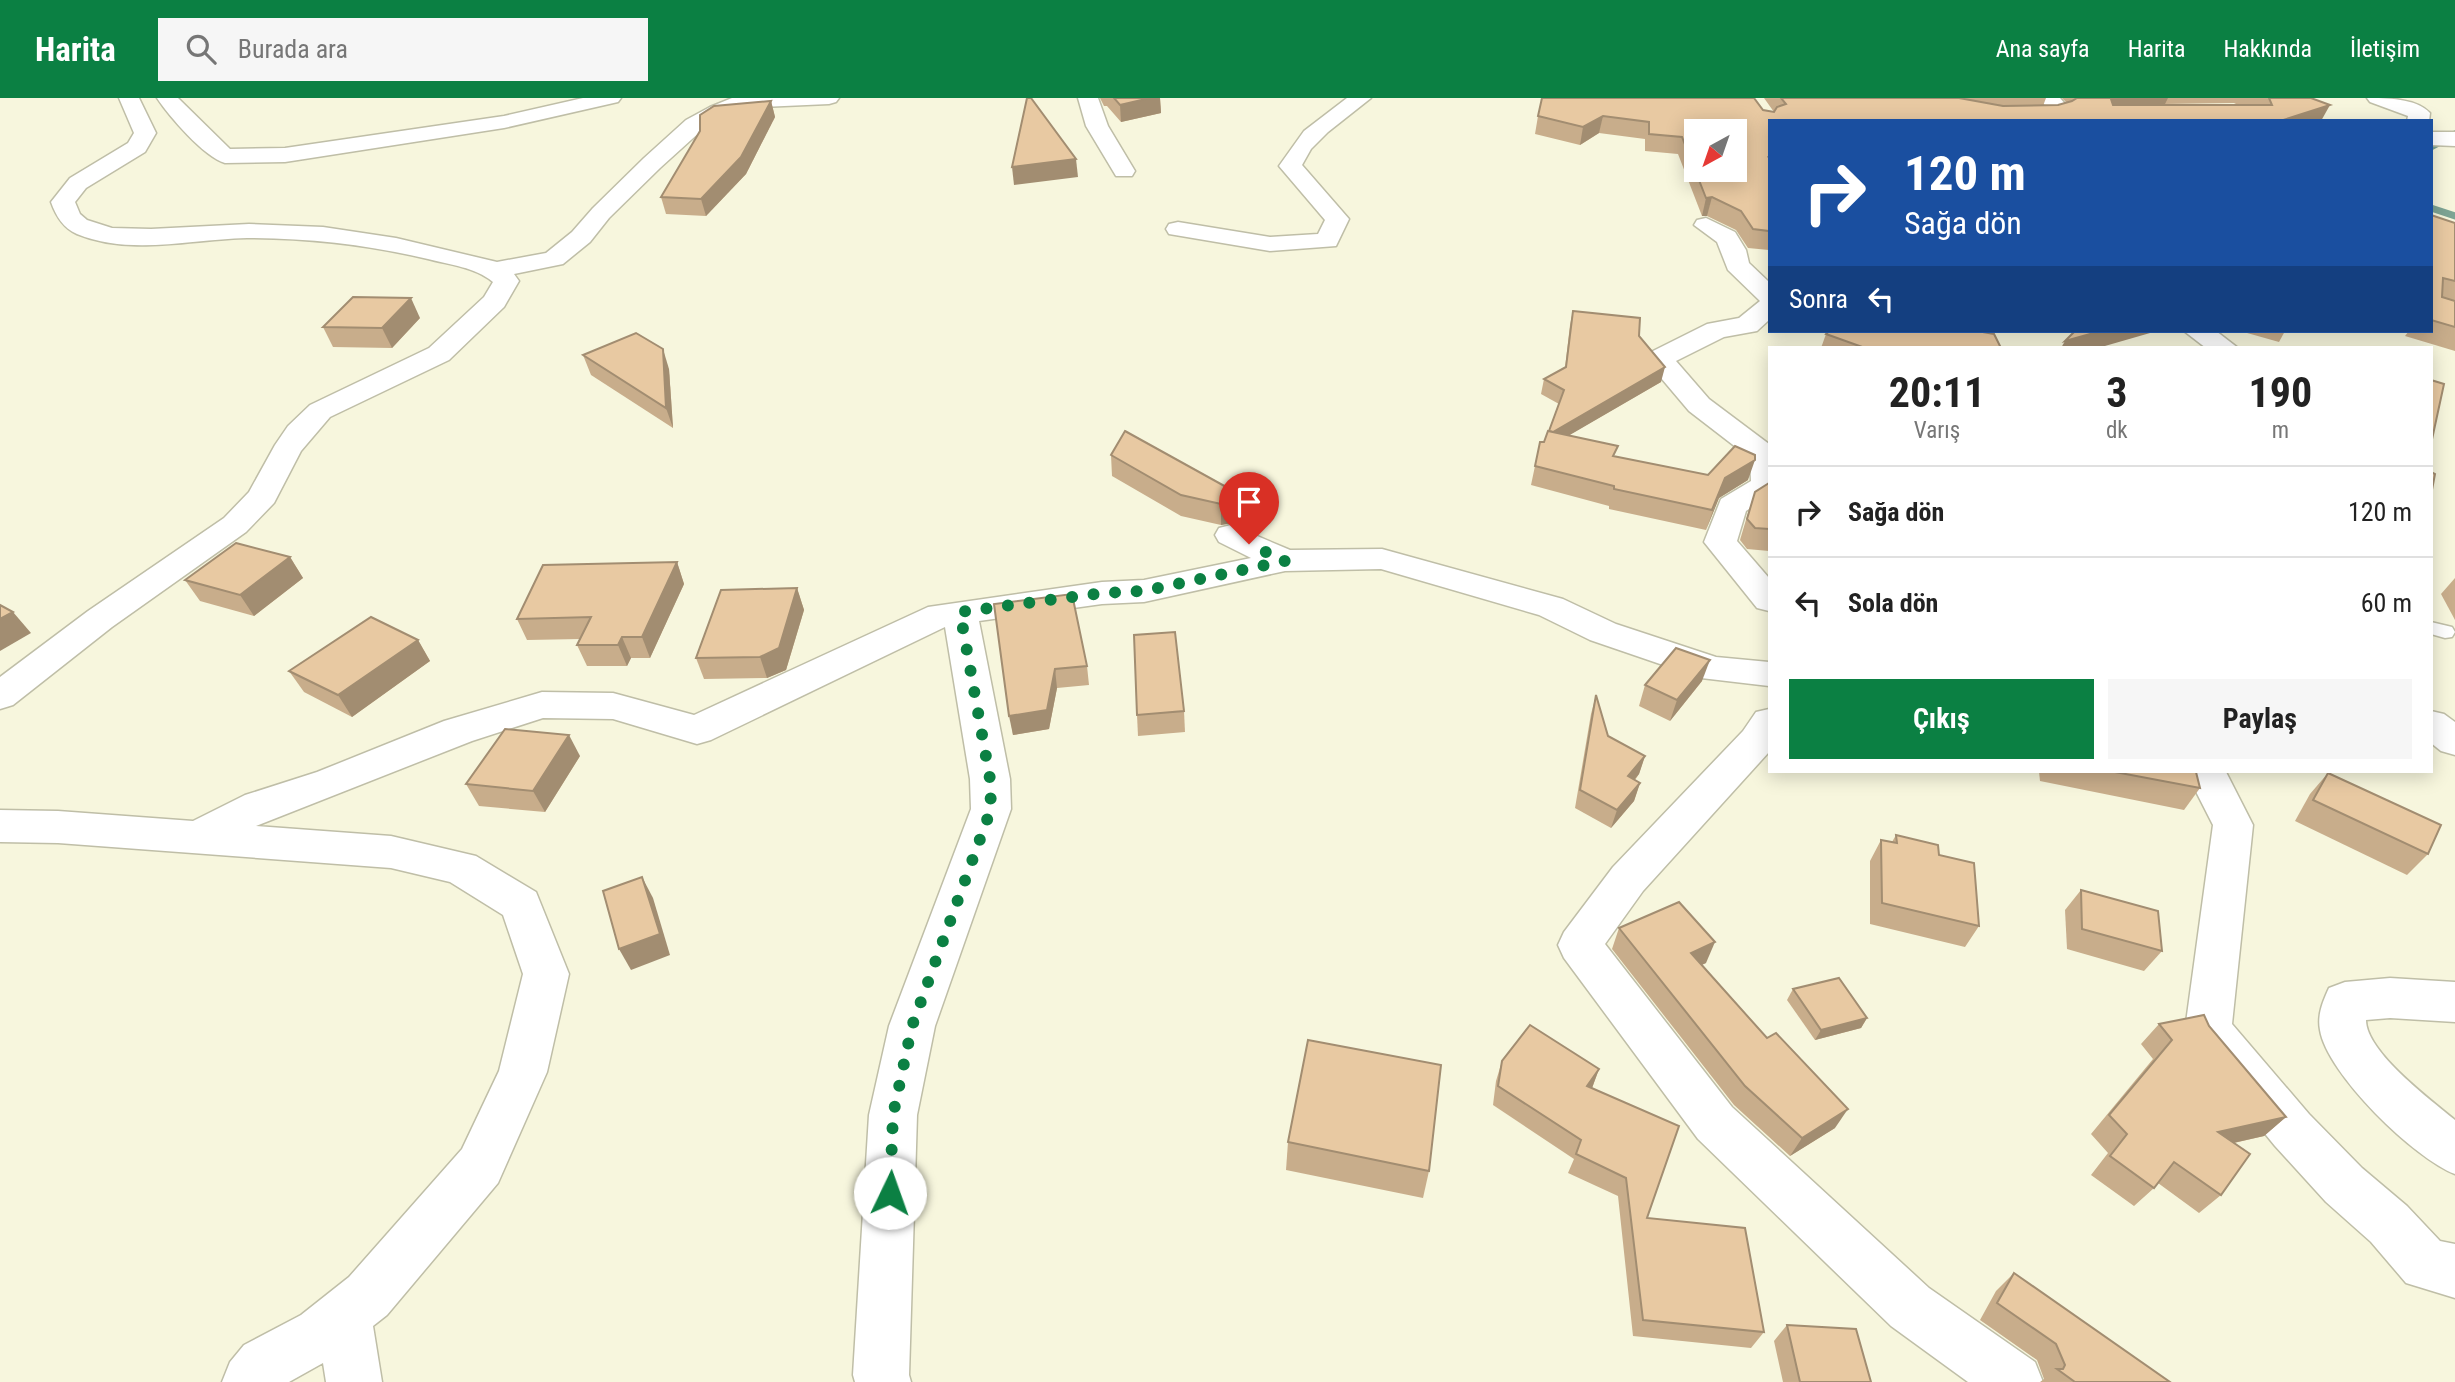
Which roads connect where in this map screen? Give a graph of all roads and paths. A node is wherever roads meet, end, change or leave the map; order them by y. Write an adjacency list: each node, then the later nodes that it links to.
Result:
1 (129, 98): 17 (street)
2 (167, 98): 3 (street)
3 (611, 98)
4 (829, 98): 9 (street)
5 (1088, 98): 14 (street)
6 (1361, 98): 16 (street)
7 (2049, 98): 10 (street)
8 (2377, 98): 11 (street)
9 (739, 100): 17 (street)
10 (1958, 109)
11 (2418, 119)
12 (2433, 139): 13 (street)
13 (2455, 139)
14 (1124, 171)
15 (1706, 225): 18 (street)
16 (1178, 229)
17 (497, 270): 28 (street)
18 (1768, 295)
19 (1768, 308): 22 (street)
20 (2202, 333): 21 (street)
21 (2221, 346)
22 (1768, 484): 25 (street)
23 (1231, 535): 24 (street)
24 (1285, 561): 26 (street); 27 (street)
25 (1768, 599)
26 (960, 612): 34 (street); 41 (street)
27 (1768, 674)
28 (0, 696)
29 (1768, 724): 42 (street)
30 (2433, 725): 31 (street)
31 (2455, 741)
32 (2207, 773): 37 (street)
33 (0, 826): 34 (street)
34 (194, 839): 38 (street)
35 (2455, 1002): 36 (street)
36 (2455, 1152)
37 (2455, 1271)
38 (344, 1315): 39 (street); 40 (street)
39 (250, 1382)
40 (354, 1382)
41 (883, 1382)
42 (2015, 1382)

